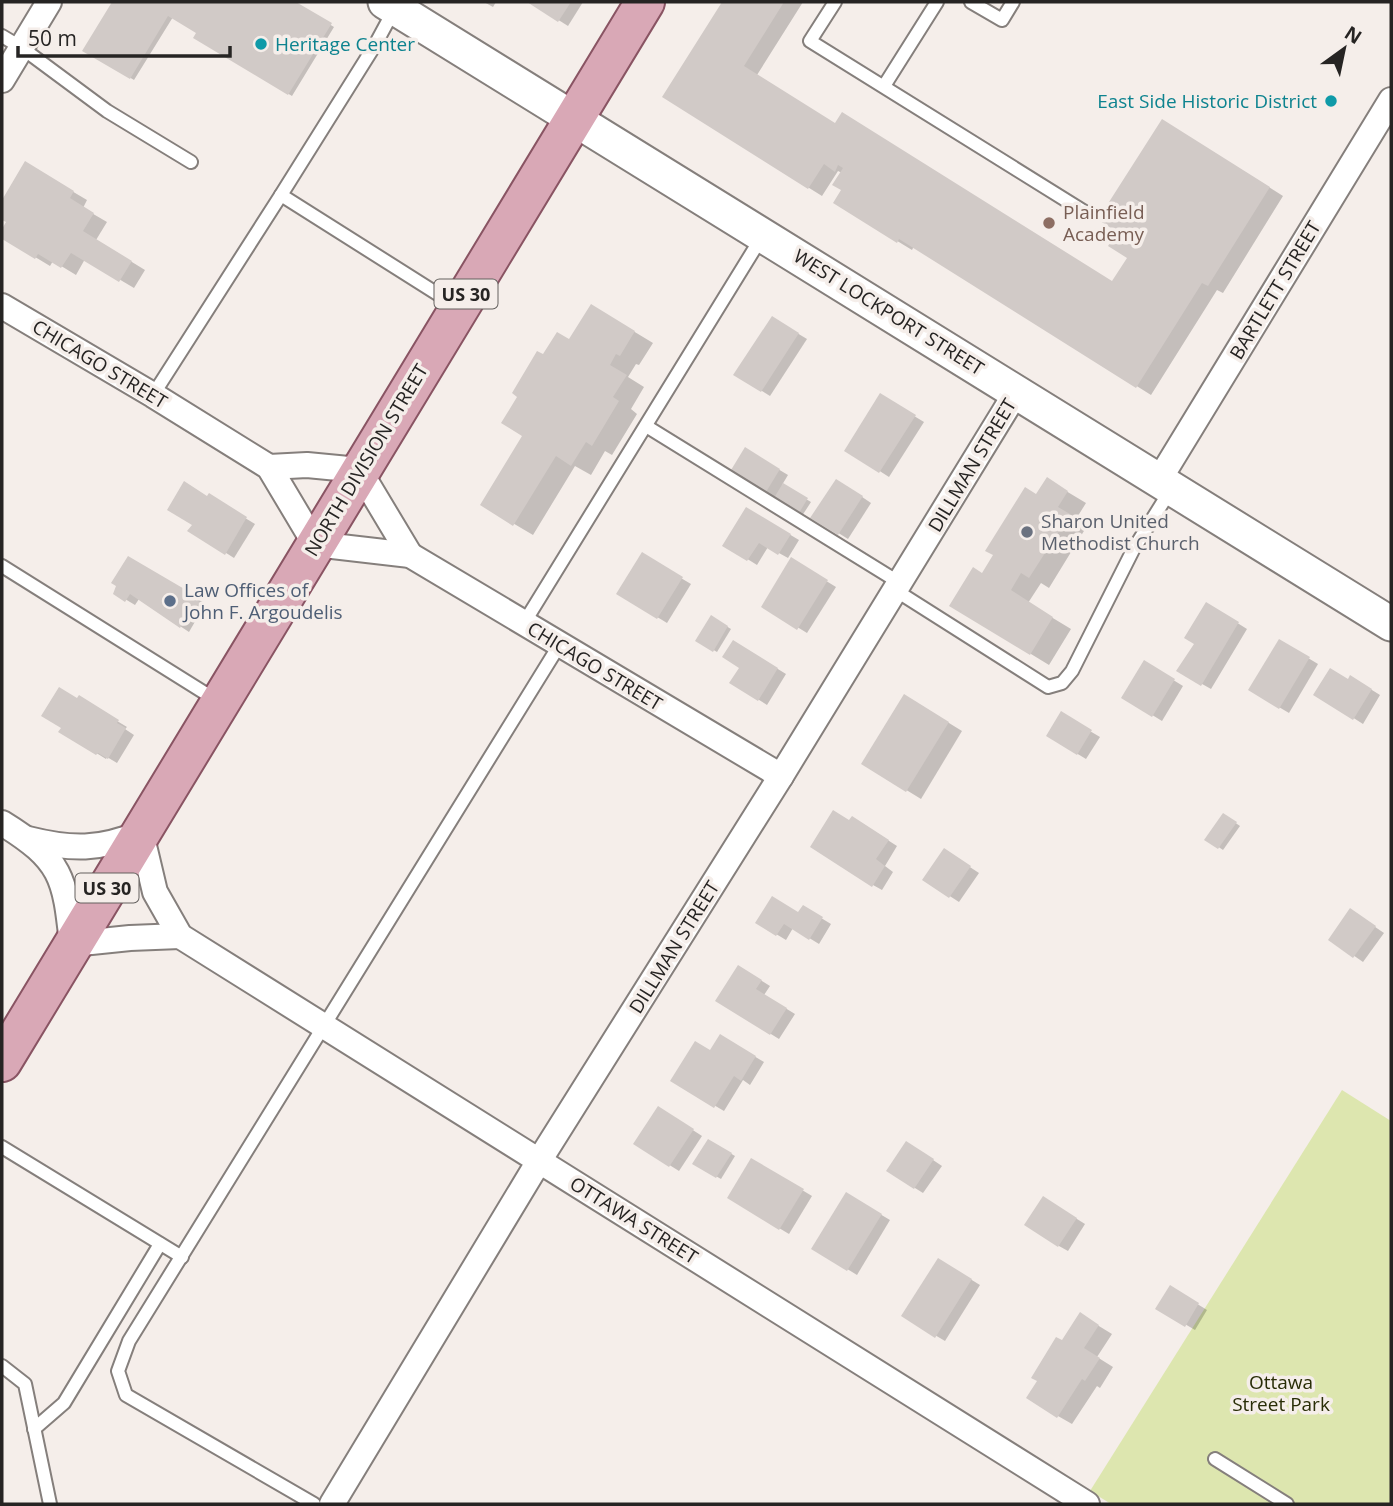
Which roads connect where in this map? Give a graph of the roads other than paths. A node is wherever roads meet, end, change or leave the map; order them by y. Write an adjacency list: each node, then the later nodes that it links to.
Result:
1 (50, 2): 8 (street)
2 (645, 2): 12 (main road, NORTH DIVISION STREET / US 30)
3 (835, 2): 10 (lane)
4 (937, 2): 10 (lane)
5 (971, 2): 6 (lane)
6 (1013, 2)
7 (390, 5): 12 (main road, WEST LOCKPORT STREET); 14 (lane)
8 (12, 42): 9 (street); 13 (lane)
9 (2, 80)
10 (884, 86): 15 (lane)
11 (1390, 104): 24 (street, BARTLETT STREET)
12 (574, 119): 16 (main road, WEST LOCKPORT STREET); 18 (main road, NORTH DIVISION STREET / US 30)
13 (191, 162)
14 (281, 195): 18 (lane); 20 (lane)
15 (1088, 214)
16 (764, 235): 19 (main road, WEST LOCKPORT STREET); 21 (lane)
17 (2, 306): 20 (street, CHICAGO STREET)
18 (458, 307): 23 (main road, NORTH DIVISION STREET / US 30)
19 (1017, 391): 24 (main road, WEST LOCKPORT STREET); 28 (street, DILLMAN STREET)
20 (153, 395): 22 (street, CHICAGO STREET)
21 (646, 426): 28 (lane); 29 (lane)
22 (269, 467): 23 (street); 25 (street, CHICAGO STREET)
23 (359, 470): 25 (main road, NORTH DIVISION STREET / US 30); 26 (street, CHICAGO STREET)
24 (1165, 484): 28 (lane); 30 (main road, WEST LOCKPORT STREET)
25 (315, 544): 26 (street, CHICAGO STREET); 32 (main road, NORTH DIVISION STREET / US 30)
26 (410, 555): 29 (street, CHICAGO STREET)
27 (2, 566): 32 (lane)
28 (897, 587): 33 (street, DILLMAN STREET)
29 (524, 623): 31 (street, CHICAGO STREET)
30 (1391, 624)
31 (560, 644): 33 (street, CHICAGO STREET); 39 (lane)
32 (219, 702): 35 (main road, NORTH DIVISION STREET / US 30)
33 (781, 776): 42 (street, DILLMAN STREET)
34 (2, 823): 36 (street)
35 (141, 833): 36 (street); 37 (street, OTTAWA STREET); 38 (main road, NORTH DIVISION STREET / US 30)
36 (28, 839): 38 (street)
37 (180, 936): 38 (street); 39 (street, OTTAWA STREET)
38 (72, 944): 40 (main road, NORTH DIVISION STREET / US 30)
39 (323, 1025): 42 (street, OTTAWA STREET); 44 (lane)
40 (2, 1062)
41 (2, 1147): 43 (lane)
42 (539, 1161): 50 (street, DILLMAN STREET); 51 (street, OTTAWA STREET)
43 (160, 1244): 44 (lane); 46 (lane)
44 (182, 1257): 49 (lane)
45 (2, 1366): 46 (lane)
46 (34, 1429): 48 (lane)
47 (1214, 1460): 52 (lane)
48 (50, 1504)
49 (314, 1504)
50 (332, 1504)
51 (1087, 1504)
52 (1287, 1504)

